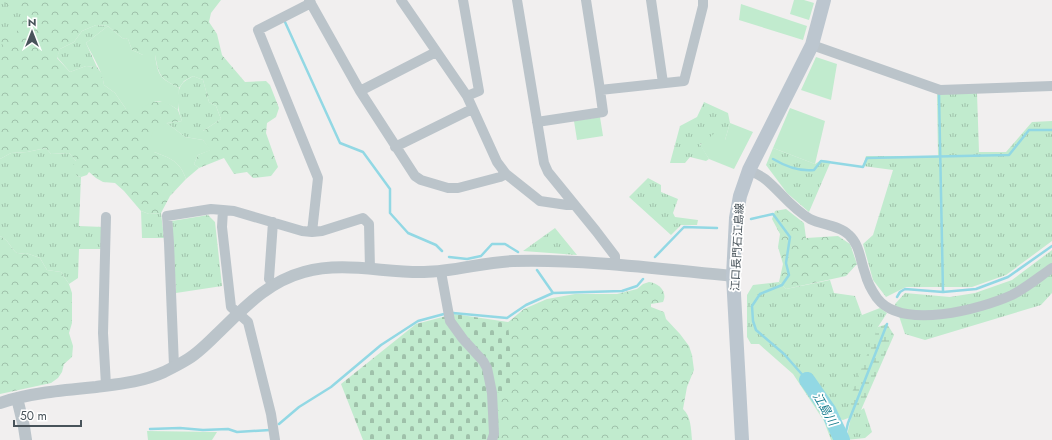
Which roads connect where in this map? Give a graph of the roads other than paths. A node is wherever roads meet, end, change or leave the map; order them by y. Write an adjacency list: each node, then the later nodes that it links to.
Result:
1 (401, 0): 10 (street)
2 (463, 0): 15 (street)
3 (517, 0): 17 (street)
4 (586, 0): 13 (street)
5 (651, 0): 11 (street)
6 (703, 0): 11 (street)
7 (824, 0): 9 (main road, 江口長門石江島線)
8 (310, 1): 14 (street); 25 (street)
9 (812, 45): 12 (street); 19 (main road, 江口長門石江島線)
10 (436, 52): 14 (street); 15 (street)
11 (663, 83): 13 (street)
12 (1052, 86)
13 (600, 90): 17 (street)
14 (360, 91): 18 (street)
15 (467, 96): 16 (street)
16 (472, 109): 18 (street); 20 (street)
17 (537, 122): 21 (street)
18 (395, 147): 20 (street)
19 (749, 170): 27 (street); 30 (main road, 江口長門石江島線)
20 (506, 174): 21 (street)
21 (574, 205): 26 (street)
22 (223, 210): 24 (street); 32 (street); 33 (street)
23 (106, 217): 34 (street)
24 (273, 222): 25 (street); 31 (street)
25 (312, 232): 28 (street)
26 (615, 265): 29 (street); 30 (street)
27 (1052, 268)
28 (370, 269): 29 (street); 31 (street)
29 (441, 272): 39 (street)
30 (733, 276): 40 (main road, 江口長門石江島線)
31 (273, 284): 32 (street)
32 (238, 313): 33 (street); 38 (street)
33 (174, 366): 34 (street)
34 (106, 385): 35 (street)
35 (17, 398): 36 (street); 37 (street)
36 (0, 403)
37 (26, 440)
38 (275, 440)
39 (492, 440)
40 (742, 440)

